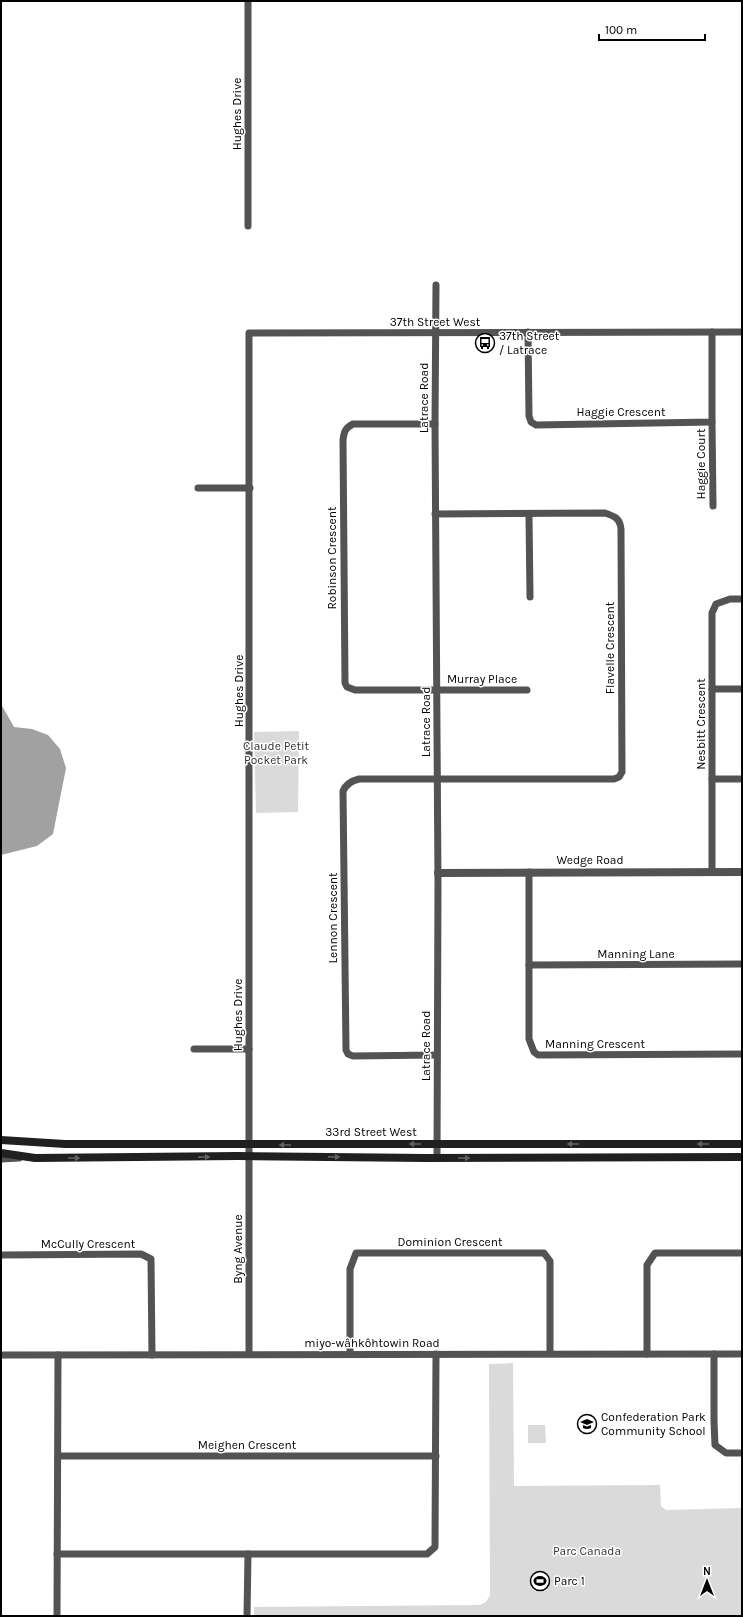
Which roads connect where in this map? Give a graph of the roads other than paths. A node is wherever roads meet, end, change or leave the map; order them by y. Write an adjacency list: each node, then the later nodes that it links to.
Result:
1 (248, 1): 2 (street, Hughes Drive)
2 (248, 226)
3 (436, 285): 8 (street, Latrace Road)
4 (528, 332): 5 (street, 37th Street West); 8 (street, 37th Street West); 9 (street, Haggie Crescent)
5 (712, 332): 6 (street, 37th Street West); 9 (street)
6 (742, 332)
7 (249, 333): 8 (street, 37th Street West); 12 (street, Hughes Drive)
8 (436, 333): 10 (street, Latrace Road)
9 (712, 422): 13 (street, Haggie Court)
10 (435, 424): 14 (street, Latrace Road); 21 (street, Robinson Crescent)
11 (198, 488): 12 (street)
12 (250, 488): 32 (street, Hughes Drive)
13 (713, 506)
14 (435, 514): 15 (street, Flavelle Crescent); 21 (street, Latrace Road)
15 (529, 514): 16 (street); 22 (street, Flavelle Crescent)
16 (530, 597)
17 (742, 599): 18 (street, Nesbitt Crescent)
18 (712, 689): 19 (street); 23 (street, Nesbitt Crescent)
19 (742, 689)
20 (527, 690): 21 (street, Murray Place)
21 (437, 691): 22 (street, Latrace Road)
22 (436, 779): 28 (street, Latrace Road); 34 (street, Lennon Crescent)
23 (712, 779): 24 (street); 26 (street, Nesbitt Crescent)
24 (742, 779)
25 (529, 872): 26 (street, Wedge Road); 28 (street, Wedge Road); 30 (street, Manning Crescent)
26 (712, 872): 27 (street, Wedge Road)
27 (742, 872)
28 (438, 873): 34 (street, Latrace Road)
29 (742, 964): 30 (street, Manning Lane)
30 (529, 965): 33 (street, Manning Crescent)
31 (194, 1049): 32 (street)
32 (249, 1049): 38 (street, Hughes Drive)
33 (742, 1054)
34 (437, 1055): 36 (street, Latrace Road)
35 (1, 1140): 38 (main road, 33rd Street West)
36 (437, 1144): 37 (main road, 33rd Street West, one-way to 36); 38 (main road, 33rd Street West, one-way to 38); 42 (street, Latrace Road)
37 (742, 1144)
38 (250, 1145): 40 (street, Byng Avenue)
39 (1, 1153): 41 (main road, 33rd Street West)
40 (249, 1156): 41 (main road, 33rd Street West, one-way to 40); 42 (main road, 33rd Street West, one-way to 42); 48 (street, Byng Avenue)
41 (35, 1158): 44 (street, 33rd Street West)
42 (438, 1158): 43 (main road, 33rd Street West, one-way to 43)
43 (742, 1158)
44 (1, 1159)
45 (742, 1253): 51 (street)
46 (1, 1255): 56 (street, McCully Crescent)
47 (550, 1353): 49 (street, Dominion Crescent); 50 (street, miyo-wâhkôhtowin Road); 51 (street, miyo-wâhkôhtowin Road)
48 (249, 1354): 49 (street, miyo-wâhkôhtowin Road); 56 (street, miyo-wâhkôhtowin Road)
49 (350, 1354): 50 (street, miyo-wâhkôhtowin Road)
50 (436, 1354): 59 (street)
51 (647, 1354): 52 (street, miyo-wâhkôhtowin Road)
52 (714, 1354): 53 (street, miyo-wâhkôhtowin Road); 57 (street)
53 (742, 1354)
54 (1, 1355): 55 (street, miyo-wâhkôhtowin Road)
55 (58, 1355): 56 (street, miyo-wâhkôhtowin Road); 58 (street)
56 (152, 1355)
57 (742, 1453)
58 (58, 1456): 59 (street, Meighen Crescent); 60 (street)
59 (436, 1456): 61 (street)
60 (57, 1554): 61 (street); 62 (street)
61 (248, 1554): 63 (street)
62 (57, 1616)
63 (247, 1616)

